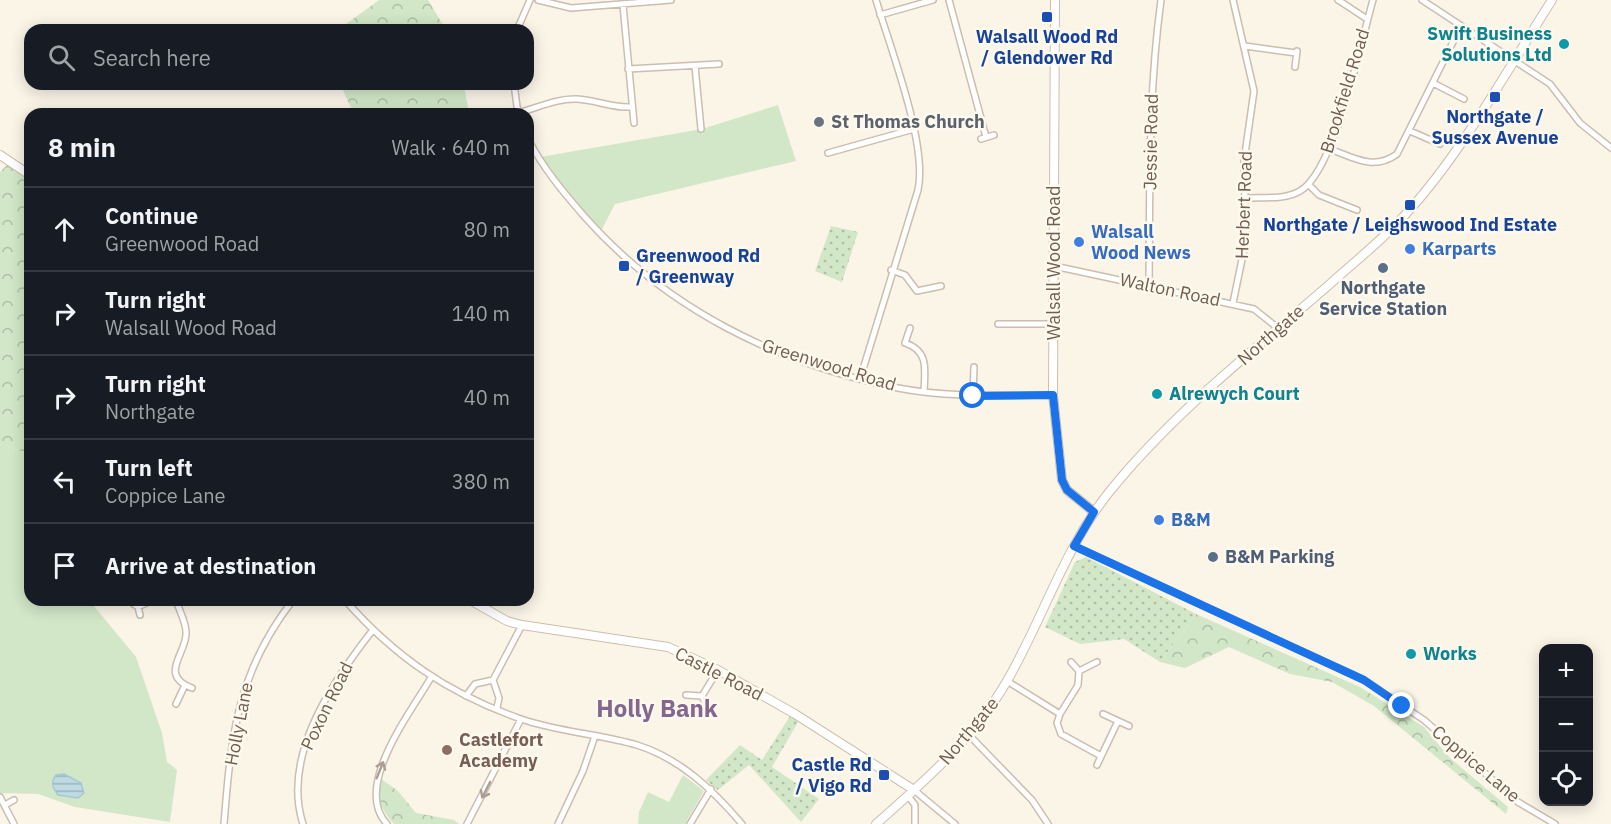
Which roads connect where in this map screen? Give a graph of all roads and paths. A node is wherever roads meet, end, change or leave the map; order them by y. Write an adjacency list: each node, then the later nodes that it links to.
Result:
1 (530, 0): 17 (street)
2 (538, 0): 14 (street)
3 (671, 0): 14 (street)
4 (876, 0): 15 (street)
5 (933, 0): 15 (street)
6 (949, 0): 35 (street)
7 (1055, 0): 46 (main road, Walsall Wood Road)
8 (1161, 0): 48 (street, Jessie Road)
9 (1233, 0): 19 (street, Herbert Road)
10 (1338, 0): 16 (street)
11 (1373, 0): 16 (street, Brookfield Road)
12 (1422, 0): 18 (street)
13 (1552, 0): 20 (main road, Northgate)
14 (623, 5): 24 (street)
15 (880, 15): 33 (street)
16 (1367, 19): 37 (street, Brookfield Road)
17 (520, 24)
18 (1461, 26): 20 (street); 25 (street)
19 (1245, 46): 23 (street); 44 (street, Herbert Road)
20 (1513, 60): 38 (street); 54 (main road, Northgate)
21 (719, 64): 22 (street)
22 (695, 66): 24 (street); 32 (street)
23 (1295, 67)
24 (628, 69): 28 (street)
25 (1433, 83): 27 (street); 34 (street)
26 (515, 90): 29 (street)
27 (1464, 99)
28 (632, 107): 30 (street); 31 (street)
29 (517, 108)
30 (534, 109)
31 (634, 123)
32 (701, 129)
33 (914, 129): 40 (street); 47 (street)
34 (1410, 131): 36 (street); 37 (street)
35 (994, 135)
36 (1440, 144)
37 (1330, 148): 43 (street, Brookfield Road)
38 (1611, 148)
39 (534, 150): 56 (street, Greenwood Road)
40 (828, 153)
41 (0, 155): 42 (main road)
42 (24, 171)
43 (1309, 185): 44 (street); 45 (street)
44 (1246, 198): 50 (street, Herbert Road)
45 (1357, 210)
46 (1054, 266): 48 (street, Walton Road); 52 (main road, Walsall Wood Road)
47 (891, 270): 49 (street); 56 (street)
48 (1149, 285): 50 (street, Walton Road)
49 (941, 286)
50 (1233, 303): 54 (street, Walton Road)
51 (998, 324): 52 (street)
52 (1054, 324): 58 (main road, Walsall Wood Road)
53 (910, 328): 57 (street, Greenwood Road)
54 (1279, 329): 60 (main road, Northgate)
55 (974, 367): 59 (street)
56 (860, 379): 57 (street, Greenwood Road)
57 (924, 391): 59 (street, Greenwood Road)
58 (1053, 395): 59 (street, Greenwood Road); 60 (main road, Walsall Wood Road)
59 (973, 396)
60 (1094, 512): 61 (main road, Northgate)
61 (1074, 546): 76 (main road, Northgate); 111 (street, Coppice Lane)
62 (178, 606): 77 (street)
63 (289, 606): 100 (street, Holly Lane)
64 (350, 606): 69 (street)
65 (481, 606): 68 (main road, Castle Road)
66 (138, 607): 67 (street)
67 (140, 615)
68 (522, 625): 72 (main road, Castle Road); 75 (street)
69 (372, 630): 74 (street); 101 (street, Poxon Road)
70 (1071, 662): 73 (street)
71 (1097, 662): 73 (street)
72 (718, 670): 81 (street); 95 (main road, Castle Road)
73 (1079, 671): 85 (street)
74 (432, 676): 80 (street); 102 (street, one-way to 74)
75 (493, 680): 80 (street); 83 (street)
76 (1007, 681): 85 (street); 90 (main road, Northgate)
77 (185, 685): 78 (street); 82 (street)
78 (192, 688)
79 (686, 695): 81 (street)
80 (466, 696): 83 (street)
81 (702, 696): 84 (street)
82 (176, 704)
83 (497, 708): 87 (street)
84 (708, 709)
85 (1060, 714): 92 (street)
86 (1103, 714): 88 (street)
87 (521, 719): 91 (street); 103 (street, one-way to 103)
88 (1118, 721): 89 (street); 92 (street)
89 (1129, 726)
90 (969, 735): 95 (main road, Northgate); 110 (street)
91 (595, 736): 94 (street); 104 (street)
92 (1101, 756): 93 (street)
93 (1097, 765)
94 (711, 789): 105 (street); 106 (street)
95 (911, 793): 107 (main road, Northgate); 108 (street); 109 (street)
96 (0, 797): 98 (street)
97 (14, 800): 98 (street)
98 (5, 805): 99 (street)
99 (14, 824)
100 (224, 824)
101 (303, 824)
102 (387, 824)
103 (467, 824)
104 (558, 824)
105 (690, 824)
106 (742, 824)
107 (876, 824)
108 (915, 824)
109 (955, 824)
110 (1048, 824)
111 (1555, 824)

